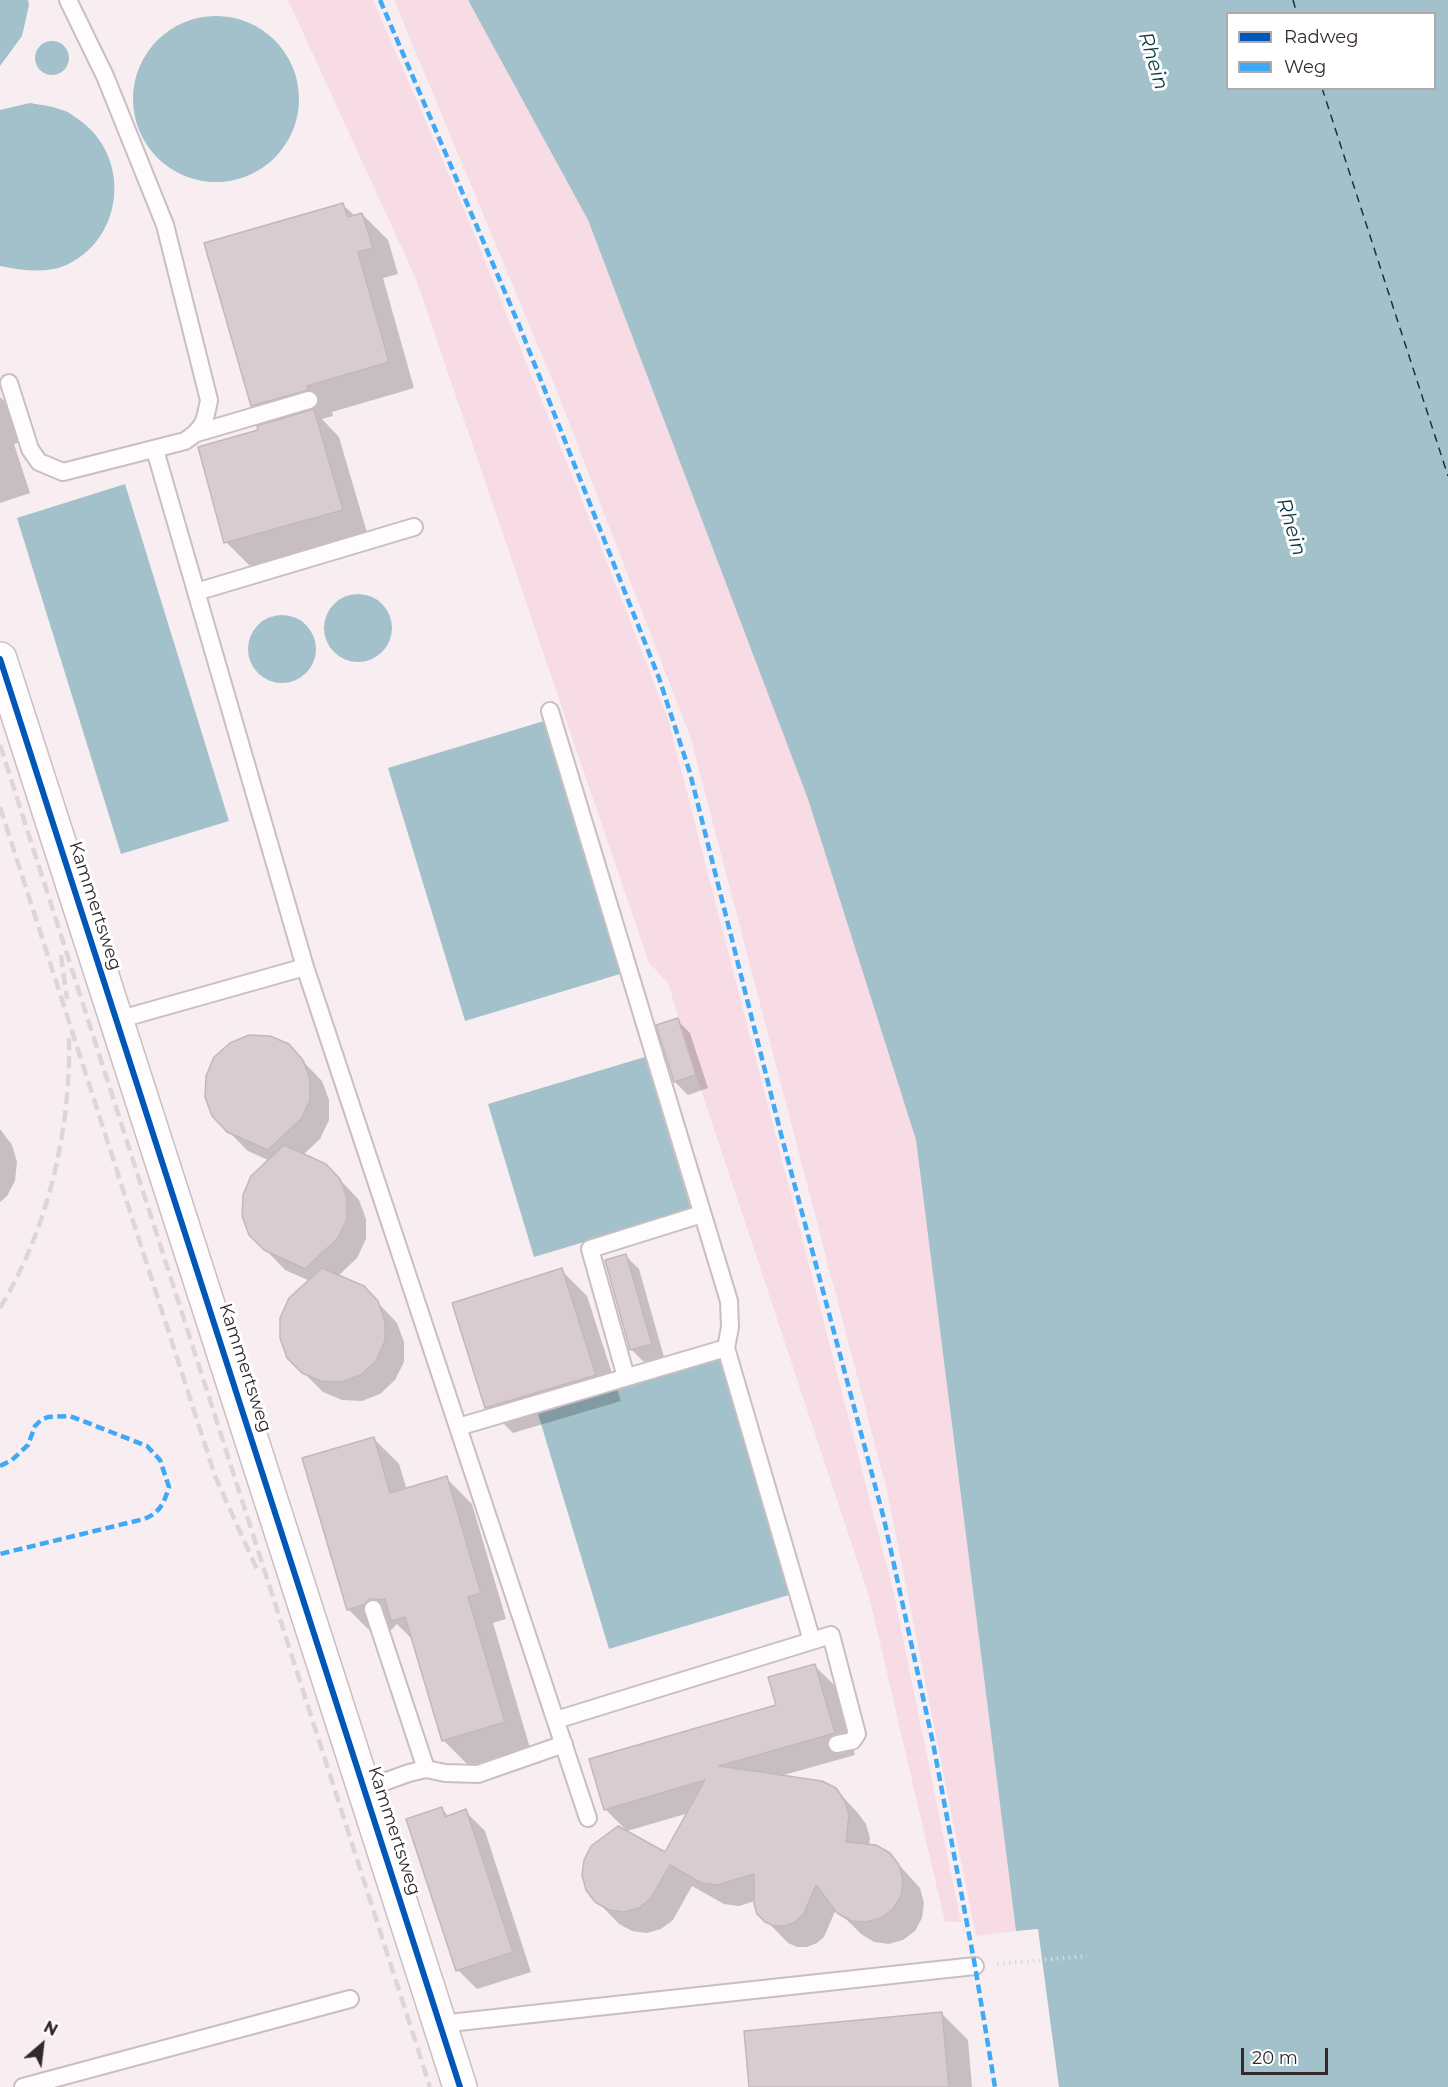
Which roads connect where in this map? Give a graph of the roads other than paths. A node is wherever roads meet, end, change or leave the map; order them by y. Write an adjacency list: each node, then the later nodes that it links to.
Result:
1 (68, 0): 4 (lane)
2 (9, 383): 5 (lane)
3 (309, 400): 4 (lane)
4 (197, 433): 5 (lane)
5 (155, 450): 7 (lane)
6 (414, 527): 7 (lane)
7 (196, 592): 10 (lane)
8 (0, 659): 11 (street, Kammertsweg)
9 (550, 711): 12 (lane)
10 (305, 967): 11 (lane); 15 (lane)
11 (117, 1020): 22 (street, Kammertsweg)
12 (702, 1214): 13 (lane); 14 (lane)
13 (726, 1348): 14 (lane); 17 (lane)
14 (626, 1377): 15 (lane)
15 (458, 1427): 18 (lane)
16 (373, 1610): 21 (lane)
17 (812, 1641): 18 (lane); 20 (lane)
18 (555, 1720): 19 (lane)
19 (564, 1744): 21 (lane); 23 (lane)
20 (837, 1744)
21 (426, 1769): 22 (lane)
22 (364, 1789): 26 (street, Kammertsweg)
23 (588, 1818)
24 (975, 1966): 26 (lane)
25 (350, 1999): 27 (lane)
26 (440, 2024): 28 (street, Kammertsweg)
27 (23, 2087)
28 (460, 2087)

